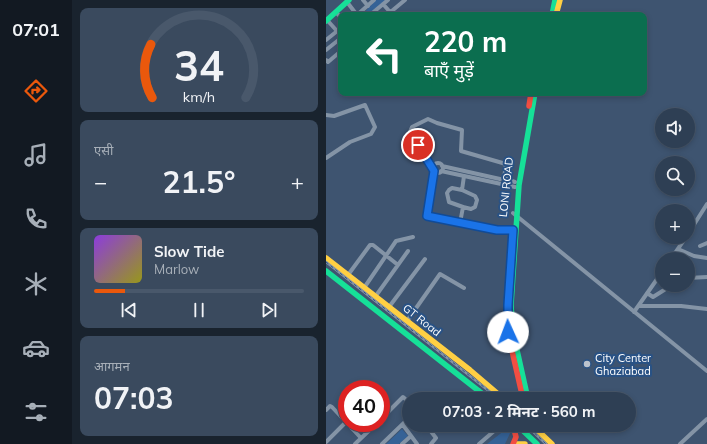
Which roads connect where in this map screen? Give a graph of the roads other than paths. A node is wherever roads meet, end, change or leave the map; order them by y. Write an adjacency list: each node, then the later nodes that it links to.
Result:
1 (363, 0): 11 (street)
2 (374, 0): 11 (street)
3 (388, 0): 9 (street)
4 (396, 0): 10 (street)
5 (405, 0): 10 (street)
6 (556, 0): 18 (main road)
7 (560, 0): 19 (main road)
8 (348, 1): 12 (main road); 13 (street)
9 (383, 4): 15 (street); 16 (street)
10 (400, 4): 17 (street)
11 (368, 6): 14 (street)
12 (336, 12): 20 (street); 21 (main road)
13 (356, 12)
14 (361, 12)
15 (375, 12)
16 (387, 12)
17 (390, 12)
18 (553, 12)
19 (557, 12)
20 (338, 14)
21 (326, 20): 22 (street)
22 (337, 31): 23 (street)
23 (326, 39)
24 (338, 40): 25 (street)
25 (331, 46): 26 (street); 27 (street)
26 (326, 50)
27 (338, 52)
28 (338, 54): 29 (street)
29 (326, 60)
30 (530, 96): 39 (main road, LONI ROAD)
31 (535, 96): 43 (main road, LONI ROAD)
32 (326, 115): 33 (street)
33 (326, 158)
34 (442, 166): 35 (street); 36 (street); 38 (street)
35 (434, 170): 36 (street); 38 (street); 44 (street)
36 (441, 171): 37 (street)
37 (464, 176): 38 (street); 40 (street)
38 (503, 181): 39 (street)
39 (515, 184): 43 (main road, LONI ROAD)
40 (462, 190): 42 (street); 42 (street)
41 (707, 204): 45 (street)
42 (463, 207): 44 (street)
43 (515, 214): 46 (main road, LONI ROAD); 61 (main road, LONI ROAD); 73 (street)
44 (460, 223): 46 (street)
45 (695, 223)
46 (513, 230): 61 (main road, LONI ROAD)
47 (413, 237): 54 (street)
48 (707, 243): 50 (street)
49 (681, 244): 51 (street)
50 (700, 246)
51 (678, 249): 53 (street); 57 (street)
52 (408, 251): 58 (street)
53 (676, 252)
54 (386, 256): 58 (street); 60 (street); 65 (street)
55 (326, 258): 60 (main road, GT Road)
56 (424, 258): 71 (street)
57 (707, 258)
58 (398, 265): 69 (street)
59 (326, 271): 77 (main road, GT Road)
60 (348, 275): 65 (main road, GT Road)
61 (511, 275): 75 (main road, LONI ROAD)
62 (707, 277): 63 (street)
63 (695, 278)
64 (655, 282): 68 (street)
65 (364, 288): 69 (main road, GT Road)
66 (464, 288): 74 (street)
67 (661, 292): 68 (street)
68 (648, 293): 70 (street)
69 (376, 297): 71 (main road, GT Road)
70 (639, 306): 72 (street); 73 (street)
71 (389, 307): 74 (main road, GT Road)
72 (707, 309)
73 (634, 312): 76 (street)
74 (407, 321): 79 (main road, GT Road)
75 (510, 332): 80 (main road); 81 (main road)
76 (707, 371)
77 (479, 390): 78 (street)
78 (477, 392)
79 (496, 392)
80 (522, 392)
81 (526, 392)
82 (402, 399): 84 (street)
83 (326, 410): 85 (street)
84 (390, 410)
85 (338, 414)
86 (707, 419): 111 (street)
87 (402, 426): 101 (street)
88 (338, 430): 99 (street)
89 (355, 432): 98 (street)
90 (367, 432): 98 (street)
91 (409, 432): 97 (street)
92 (431, 432): 104 (street)
93 (493, 432): 105 (street)
94 (515, 432): 106 (main road)
95 (524, 432): 109 (main road)
96 (538, 432): 110 (main road)
97 (412, 436): 102 (street); 103 (street)
98 (361, 438): 100 (street)
99 (326, 442)
100 (357, 444)
101 (382, 444)
102 (402, 444)
103 (417, 444)
104 (431, 444)
105 (479, 444)
106 (513, 444)
107 (517, 444): 108 (main road)
108 (525, 444)
109 (537, 444)
110 (552, 444)
111 (680, 444)

